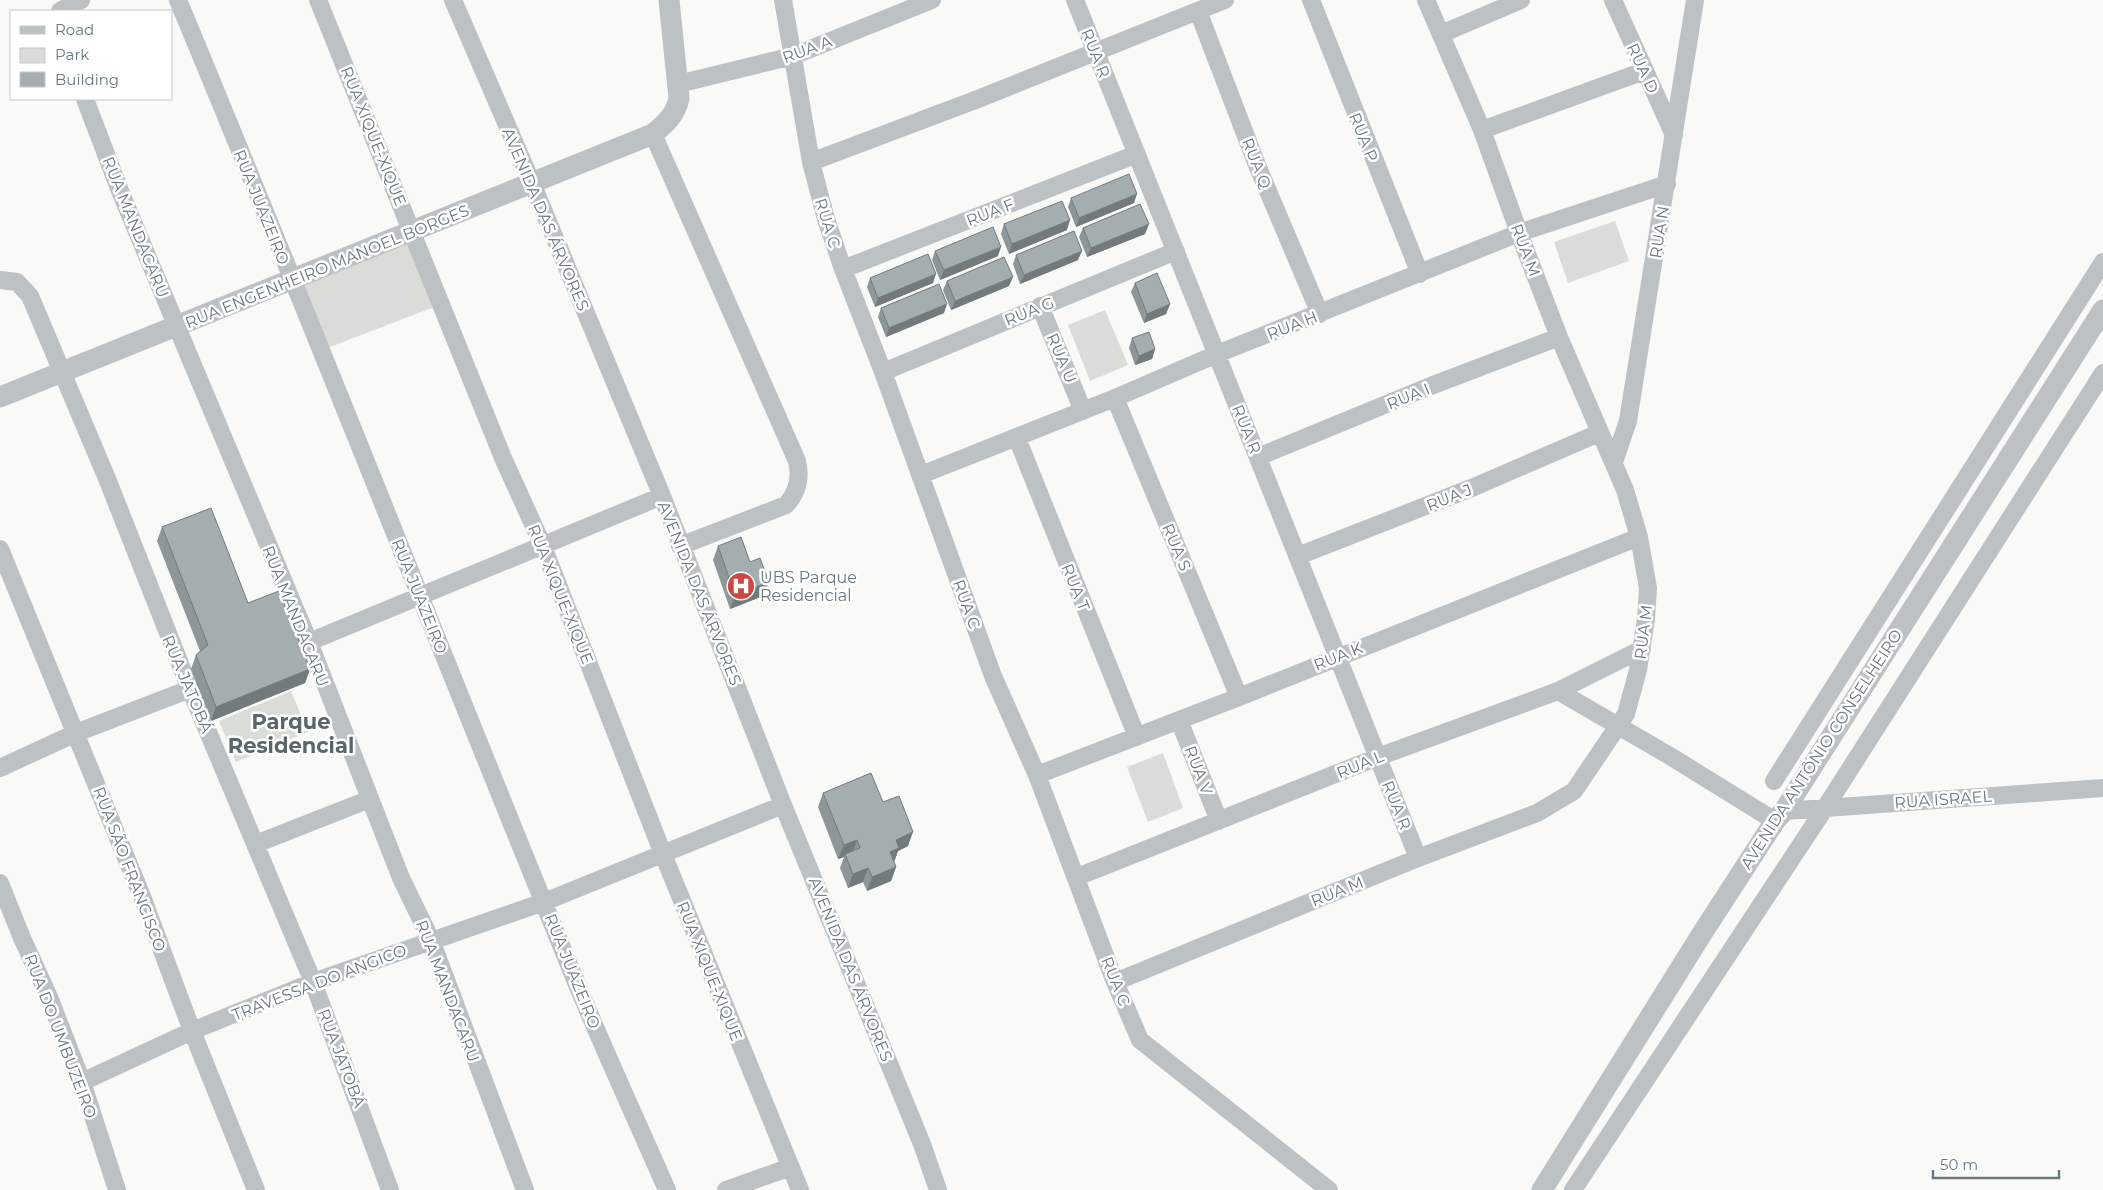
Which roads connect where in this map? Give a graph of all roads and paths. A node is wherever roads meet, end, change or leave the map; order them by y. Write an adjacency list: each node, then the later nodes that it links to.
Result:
1 (82, 0): 15 (street)
2 (178, 0): 37 (street, RUA JUAZEIRO)
3 (318, 0): 30 (street, RUA XIQUE-XIQUE)
4 (453, 0): 28 (street, AVENIDA DAS ÁRVORES)
5 (669, 0): 21 (street)
6 (784, 0): 19 (street, RUA C)
7 (932, 0): 19 (street, RUA A)
8 (1075, 0): 18 (street, RUA R)
9 (1225, 0): 16 (street)
10 (1311, 0): 35 (street, RUA P)
11 (1426, 0): 17 (street, RUA M)
12 (1521, 0): 17 (street)
13 (1613, 0): 20 (street, RUA D)
14 (1695, 0): 25 (street, RUA N)
15 (62, 10)
16 (1198, 11): 18 (street); 40 (street, RUA Q)
17 (1440, 34): 23 (street, RUA M)
18 (1096, 51): 26 (street, RUA R); 27 (street)
19 (793, 56): 21 (street, RUA A); 27 (street, RUA C)
20 (1644, 71): 23 (street); 25 (street, RUA D)
21 (678, 84): 24 (street)
22 (85, 100): 41 (street, RUA MANDACARU)
23 (1482, 130): 31 (street, RUA M)
24 (653, 134): 28 (street, RUA ENGENHEIRO MANOEL BORGES); 58 (street)
25 (1674, 135): 29 (street, RUA N)
26 (1137, 154): 32 (street, RUA R); 34 (street, RUA F)
27 (811, 162): 34 (street, RUA C)
28 (532, 183): 30 (street, RUA ENGENHEIRO MANOEL BORGES); 55 (street, AVENIDA DAS ÁRVORES)
29 (1667, 184): 31 (street, RUA H); 53 (street, RUA N)
30 (412, 233): 37 (street, RUA ENGENHEIRO MANOEL BORGES); 57 (street, RUA XIQUE-XIQUE)
31 (1519, 234): 35 (street, RUA H); 42 (street, RUA M)
32 (1176, 251): 38 (street, RUA G); 43 (street, RUA R)
33 (2103, 262): 75 (street)
34 (843, 269): 45 (street, RUA C)
35 (1420, 274): 40 (street, RUA H)
36 (0, 280): 44 (street, RUA JATOBÁ)
37 (292, 281): 41 (street, RUA ENGENHEIRO MANOEL BORGES); 61 (street, RUA JUAZEIRO)
38 (1040, 306): 45 (street, RUA G); 49 (street, RUA U)
39 (2103, 310): 80 (street, AVENIDA ANTÔNIO CONSELHEIRO)
40 (1320, 314): 43 (street, RUA H)
41 (176, 327): 44 (street, RUA ENGENHEIRO MANOEL BORGES); 62 (street, RUA MANDACARU)
42 (1559, 337): 50 (street, RUA M); 52 (street, RUA I)
43 (1217, 354): 48 (street, RUA H); 52 (street, RUA R)
44 (62, 372): 47 (street, RUA ENGENHEIRO MANOEL BORGES); 65 (street, RUA JATOBÁ)
45 (883, 372): 54 (street, RUA C)
46 (2103, 373): 79 (street)
47 (0, 398)
48 (1115, 398): 49 (street, RUA H); 67 (street, RUA S)
49 (1084, 411): 51 (street, RUA H)
50 (1599, 433): 53 (street, RUA M); 60 (street, RUA J)
51 (1017, 438): 54 (street, RUA H); 71 (street, RUA T)
52 (1258, 457): 60 (street, RUA R)
53 (1614, 462): 56 (street, RUA M)
54 (921, 475): 74 (street, RUA C)
55 (662, 496): 57 (street); 58 (street, AVENIDA DAS ÁRVORES)
56 (1639, 537): 63 (street, RUA M); 64 (street, RUA K)
57 (542, 544): 61 (street); 83 (street, RUA XIQUE-XIQUE)
58 (680, 546): 78 (street, AVENIDA DAS ÁRVORES)
59 (0, 549): 70 (street, RUA SÃO FRANCISCO)
60 (1298, 556): 64 (street, RUA R)
61 (420, 596): 62 (street); 87 (street, RUA JUAZEIRO)
62 (309, 642): 77 (street, RUA MANDACARU)
63 (1642, 649): 66 (street, RUA L); 69 (street, RUA M)
64 (1338, 656): 67 (street, RUA K); 72 (street, RUA R)
65 (190, 689): 70 (street); 82 (street, RUA JATOBÁ)
66 (1558, 691): 69 (street); 72 (street, RUA L)
67 (1239, 696): 68 (street, RUA K)
68 (1179, 720): 71 (street, RUA K); 81 (street, RUA V)
69 (1618, 727): 80 (street); 84 (street, RUA M)
70 (76, 733): 73 (street); 91 (street, RUA SÃO FRANCISCO)
71 (1136, 737): 74 (street, RUA K)
72 (1378, 757): 81 (street, RUA L); 84 (street, RUA R)
73 (0, 768)
74 (1037, 774): 85 (street, RUA C)
75 (1774, 781)
76 (2103, 788): 79 (street, RUA ISRAEL)
77 (370, 799): 82 (street); 88 (street, RUA MANDACARU)
78 (783, 804): 83 (street, TRAVESSA DO ANGICO); 101 (street, AVENIDA DAS ÁRVORES)
79 (1825, 808): 80 (street, RUA ISRAEL); 104 (street)
80 (1779, 816): 103 (street, AVENIDA ANTÔNIO CONSELHEIRO)
81 (1219, 821): 85 (street, RUA L)
82 (256, 844): 89 (street, RUA JATOBÁ)
83 (663, 854): 87 (street, TRAVESSA DO ANGICO); 93 (street, RUA XIQUE-XIQUE)
84 (1418, 858): 90 (street, RUA M)
85 (1077, 877): 90 (street, RUA C)
86 (0, 883): 92 (street, RUA DO UMBUZEIRO)
87 (544, 902): 88 (street, TRAVESSA DO ANGICO); 98 (street, RUA JUAZEIRO)
88 (431, 940): 89 (street, TRAVESSA DO ANGICO); 97 (street, RUA MANDACARU)
89 (313, 982): 91 (street, TRAVESSA DO ANGICO); 96 (street, RUA JATOBÁ)
90 (1115, 982): 102 (street, RUA C)
91 (192, 1031): 92 (street, TRAVESSA DO ANGICO); 95 (street, RUA SÃO FRANCISCO)
92 (82, 1082): 94 (street, RUA DO UMBUZEIRO)
93 (792, 1167): 99 (street); 100 (street, RUA XIQUE-XIQUE)
94 (117, 1190)
95 (256, 1190)
96 (390, 1190)
97 (525, 1190)
98 (666, 1190)
99 (726, 1190)
100 (800, 1190)
101 (938, 1190)
102 (1328, 1190)
103 (1542, 1190)
104 (1573, 1190)

